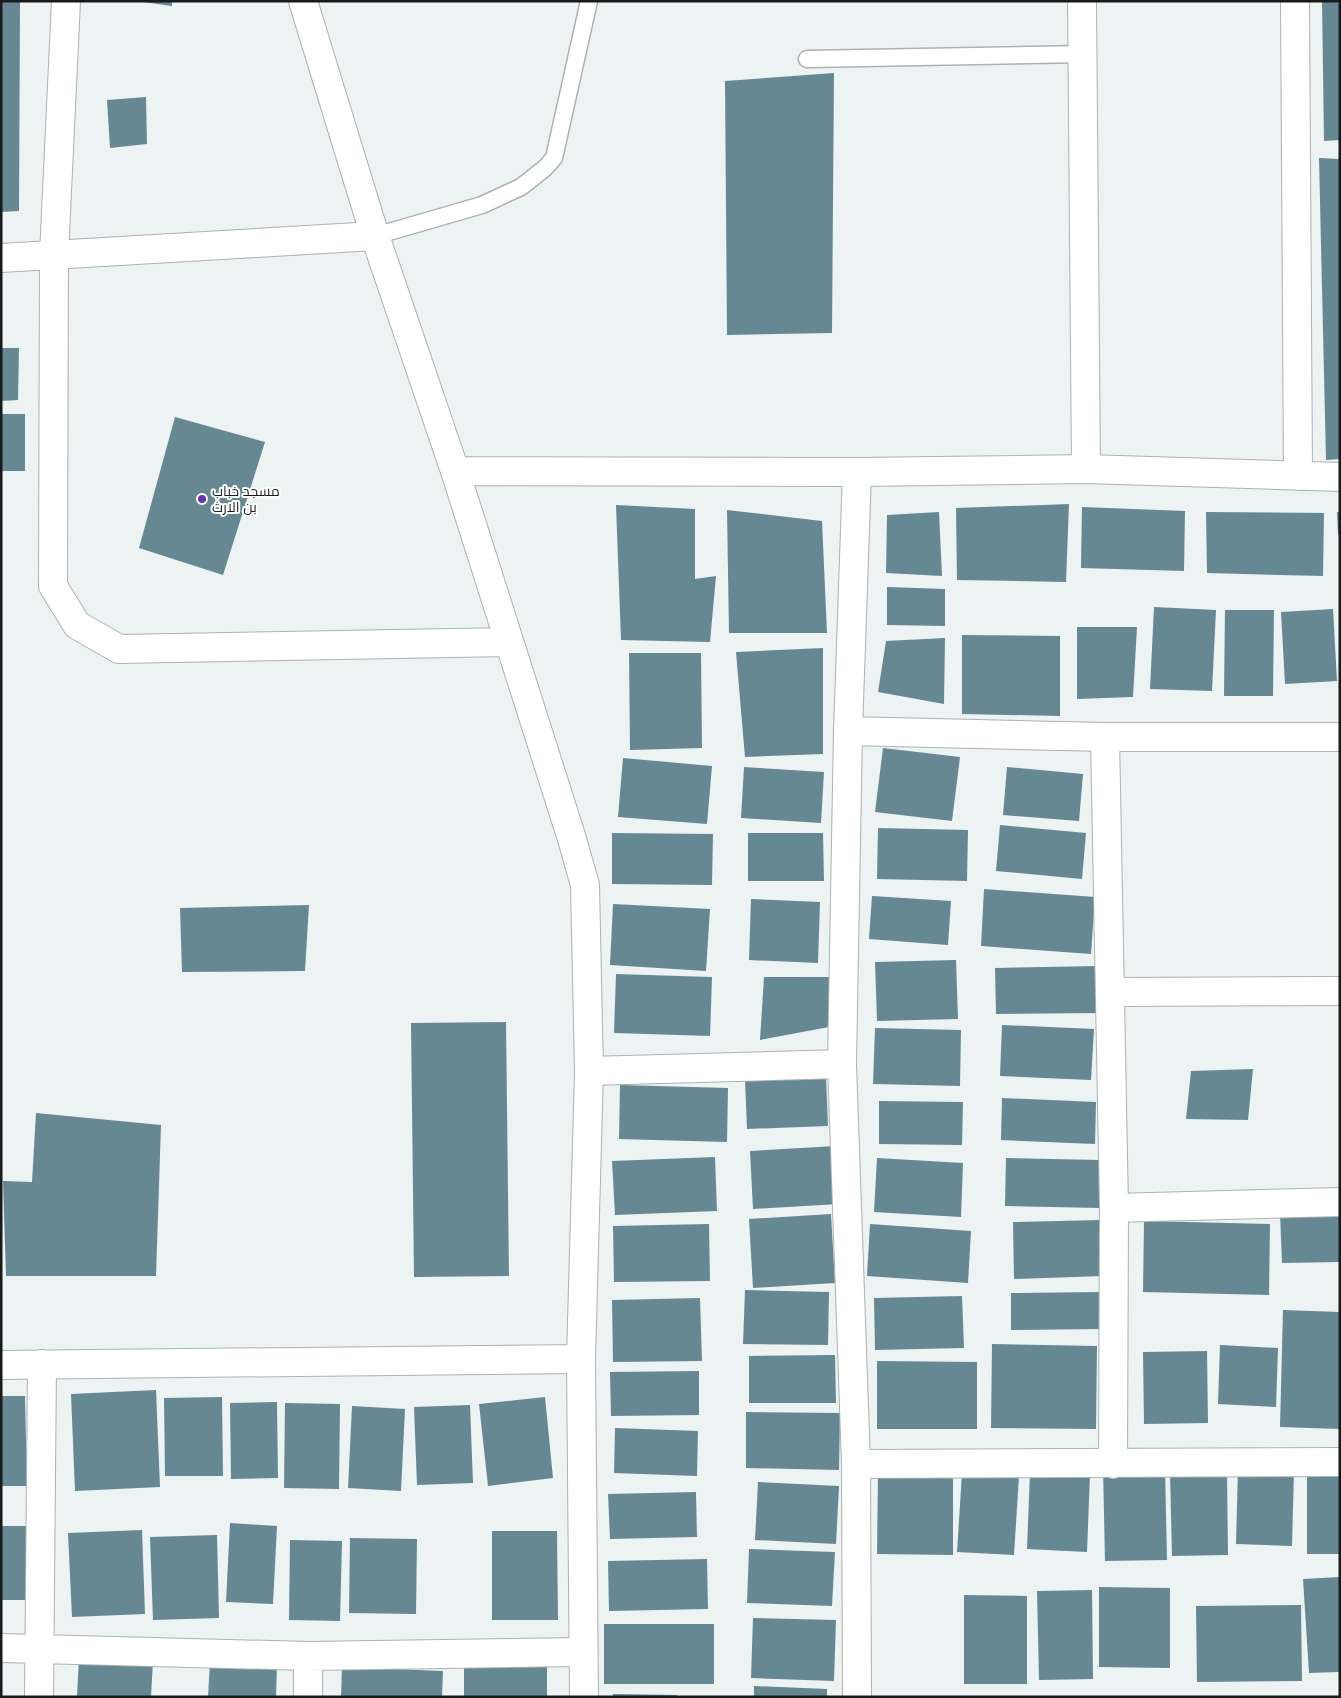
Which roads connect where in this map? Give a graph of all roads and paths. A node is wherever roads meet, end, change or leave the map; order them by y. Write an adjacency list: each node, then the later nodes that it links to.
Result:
1 (66, 1): 9 (street)
2 (303, 1): 8 (street)
3 (589, 1): 8 (lane)
4 (1082, 1): 6 (street)
5 (1295, 1): 14 (street)
6 (1083, 54): 7 (lane); 11 (street)
7 (807, 59)
8 (375, 236): 9 (street); 12 (street)
9 (54, 255): 10 (street); 16 (street)
10 (1, 258)
11 (1086, 470): 13 (street); 14 (street)
12 (455, 471): 13 (street); 16 (street)
13 (857, 472): 17 (street)
14 (1298, 476): 15 (street)
15 (1340, 477)
16 (509, 642): 23 (street)
17 (848, 731): 18 (street); 22 (street)
18 (1105, 737): 19 (street); 21 (street)
19 (1340, 737)
20 (1340, 991): 21 (street)
21 (1110, 992): 25 (street)
22 (842, 1064): 23 (street); 30 (street)
23 (589, 1072): 26 (street)
24 (1340, 1202): 25 (street)
25 (1114, 1208): 31 (street)
26 (581, 1359): 27 (street); 34 (street)
27 (42, 1364): 28 (street); 33 (street)
28 (1, 1365)
29 (1340, 1462): 31 (street)
30 (856, 1464): 31 (street); 39 (street)
31 (1113, 1464)
32 (1, 1648): 33 (street)
33 (38, 1648): 35 (street); 36 (street)
34 (583, 1652): 35 (street); 38 (street)
35 (308, 1656): 37 (street)
36 (39, 1697)
37 (308, 1697)
38 (584, 1697)
39 (857, 1697)

